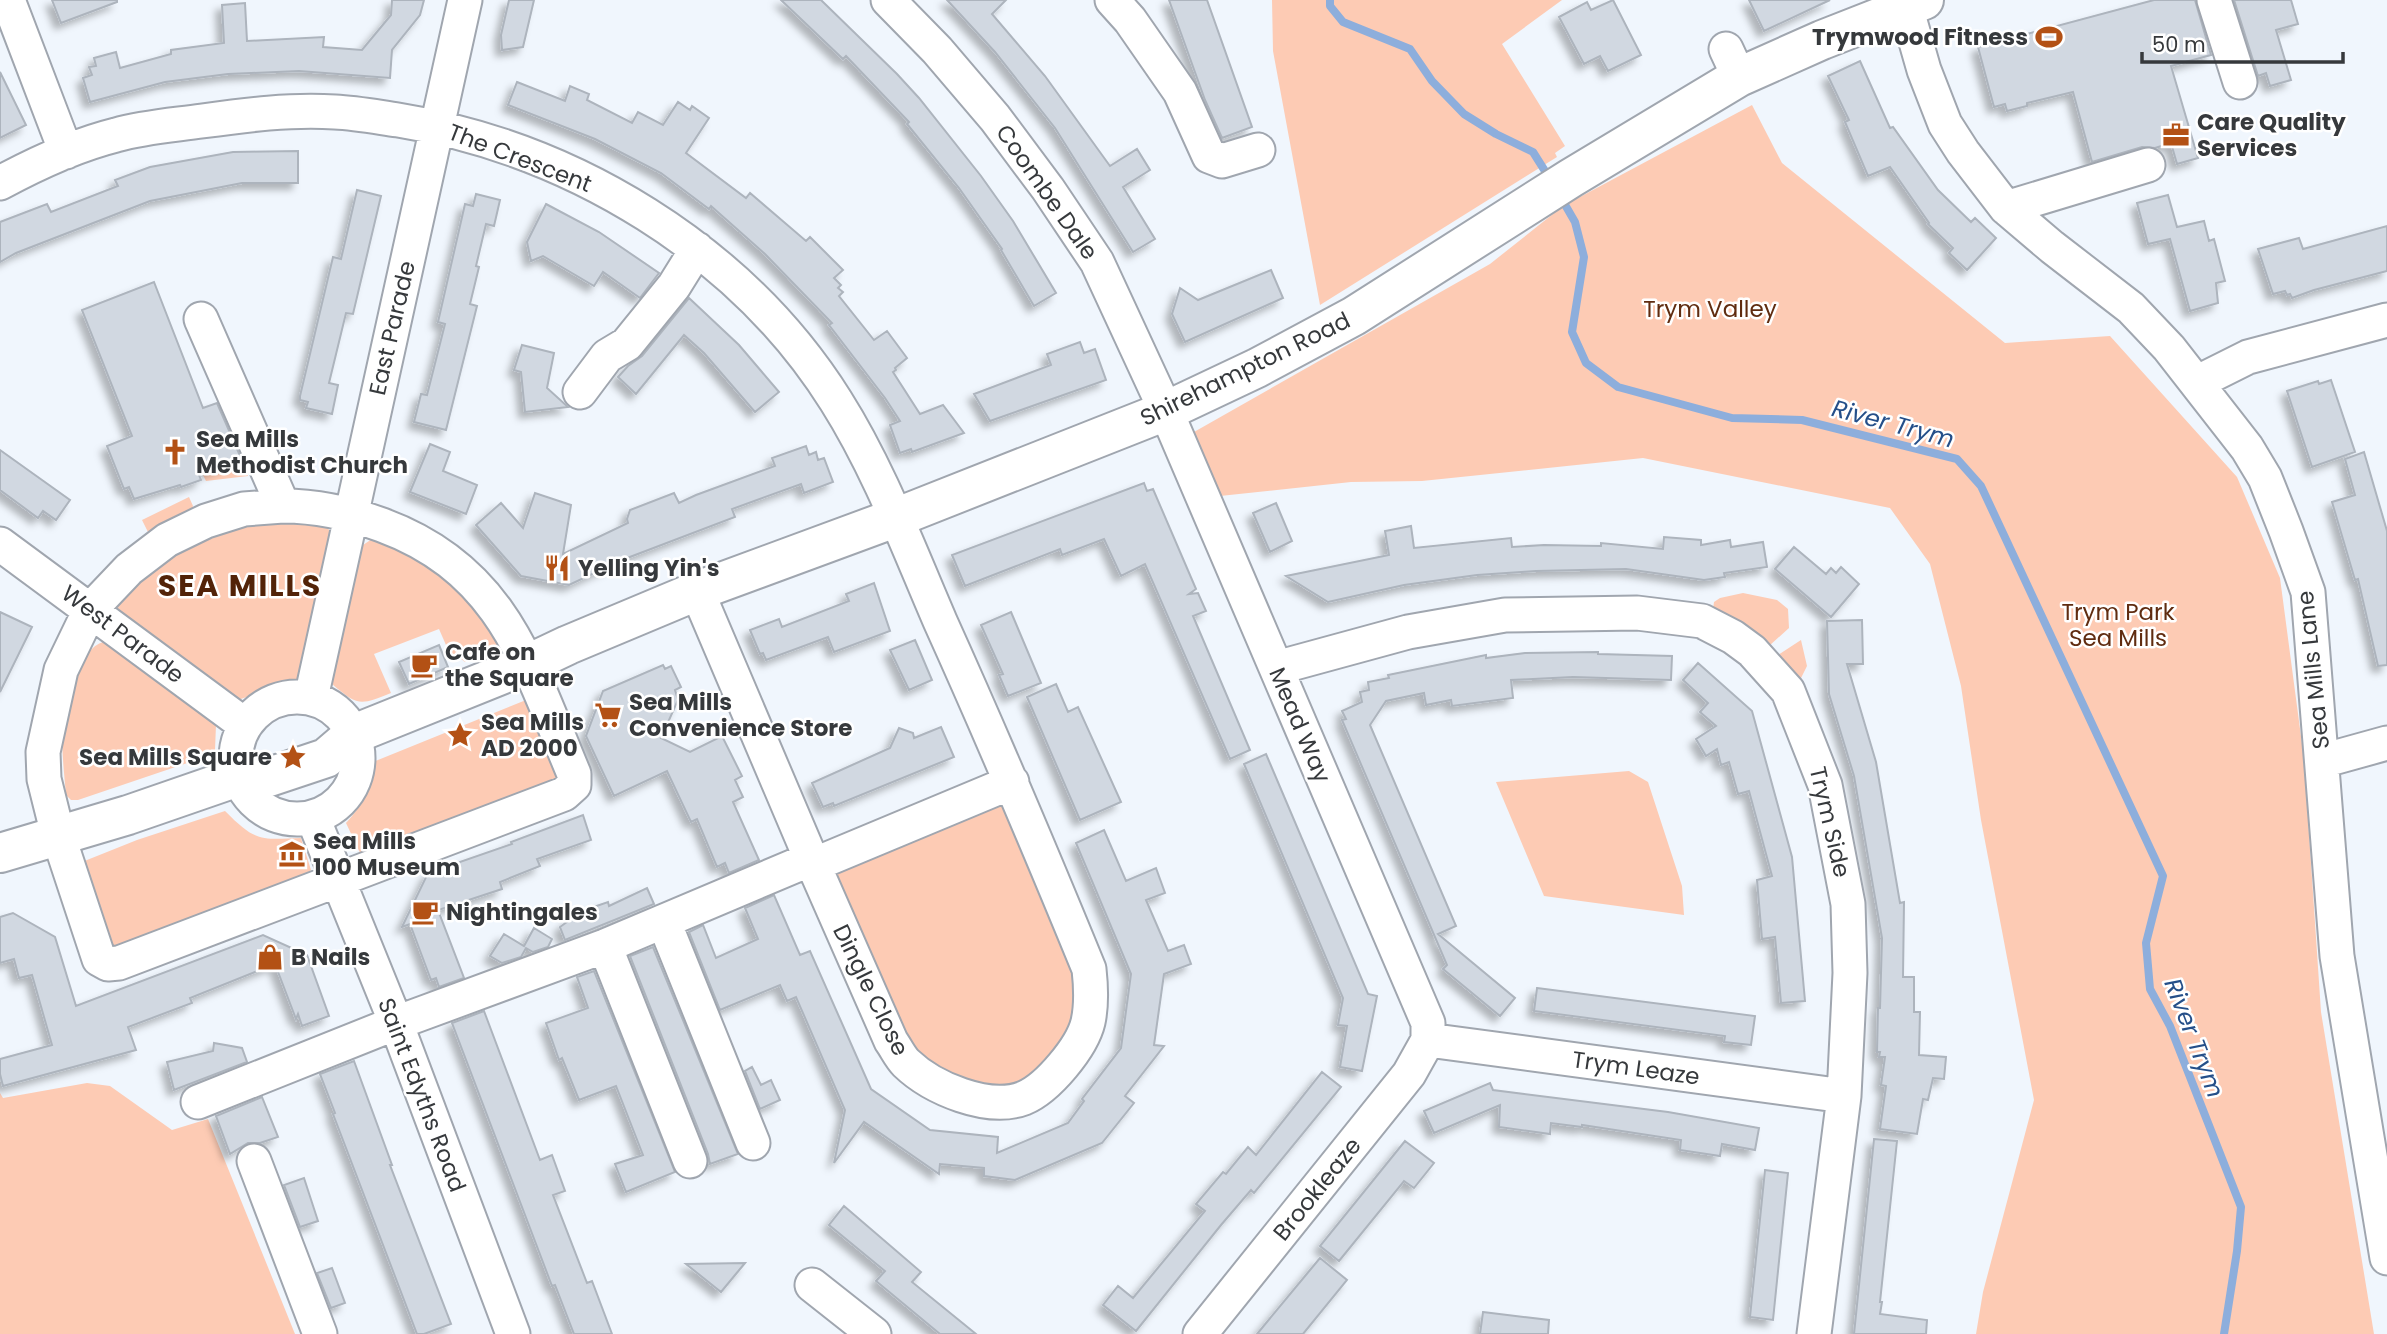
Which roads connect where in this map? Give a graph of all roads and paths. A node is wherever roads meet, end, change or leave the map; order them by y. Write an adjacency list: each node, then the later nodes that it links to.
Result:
1 (8, 0): 10 (street)
2 (465, 0): 8 (street, East Parade)
3 (888, 0): 19 (street, Coombe Dale)
4 (1112, 0): 9 (street)
5 (2214, 0): 7 (street)
6 (1911, 2): 13 (street, Sea Mills Lane); 19 (main road, Shirehampton Road)
7 (2239, 82)
8 (436, 127): 10 (street, The Crescent); 14 (street, The Crescent); 21 (street, East Parade)
9 (1258, 150)
10 (66, 152): 12 (street, The Crescent)
11 (2148, 165): 13 (street)
12 (0, 183)
13 (2006, 208): 17 (street, Sea Mills Lane)
14 (697, 249): 18 (street); 22 (street, The Crescent)
15 (201, 318): 20 (street)
16 (2387, 320): 17 (street)
17 (2198, 382): 32 (street, Sea Mills Lane)
18 (580, 392)
19 (1166, 411): 22 (main road, Shirehampton Road); 27 (street, Mead Way)
20 (283, 506): 21 (street); 25 (street)
21 (350, 514): 26 (street); 28 (street, East Parade)
22 (895, 518): 24 (main road, Shirehampton Road); 34 (street, Dingle Close)
23 (0, 544): 25 (street, West Parade)
24 (697, 591): 26 (main road, Shirehampton Road); 38 (street, Dingle Close)
25 (90, 610): 29 (street, West Parade); 36 (street)
26 (528, 664): 30 (main road, Shirehampton Road); 39 (street)
27 (1276, 668): 43 (street, Mead Way); 44 (street, Trym Side)
28 (312, 698): 29 (street); 30 (street)
29 (245, 725): 33 (street)
30 (354, 734): 33 (main road, Shirehampton Road); 35 (street)
31 (2387, 743): 32 (street)
32 (2322, 761): 49 (street, Sea Mills Lane)
33 (238, 777): 35 (street); 36 (main road, Shirehampton Road)
34 (1012, 782): 38 (street); 38 (street, Dingle Close)
35 (313, 818): 39 (street, Saint Edyths Road)
36 (58, 835): 37 (main road, Shirehampton Road); 39 (street)
37 (0, 853)
38 (812, 862): 40 (street)
39 (337, 879): 42 (street, Saint Edyths Road)
40 (664, 922): 41 (street); 46 (street)
41 (605, 946): 42 (street); 48 (street)
42 (396, 1023): 45 (street); 53 (street, Saint Edyths Road)
43 (1428, 1040): 44 (street, Trym Leaze); 55 (street, Brookleaze)
44 (1844, 1096): 56 (street, Trym Side)
45 (198, 1102)
46 (753, 1143)
47 (254, 1160): 52 (street)
48 (690, 1161)
49 (2380, 1174): 50 (street, Sea Mills Lane)
50 (2387, 1258)
51 (812, 1285): 54 (street)
52 (320, 1334)
53 (513, 1334)
54 (874, 1334)
55 (1200, 1334)
56 (1814, 1334)

